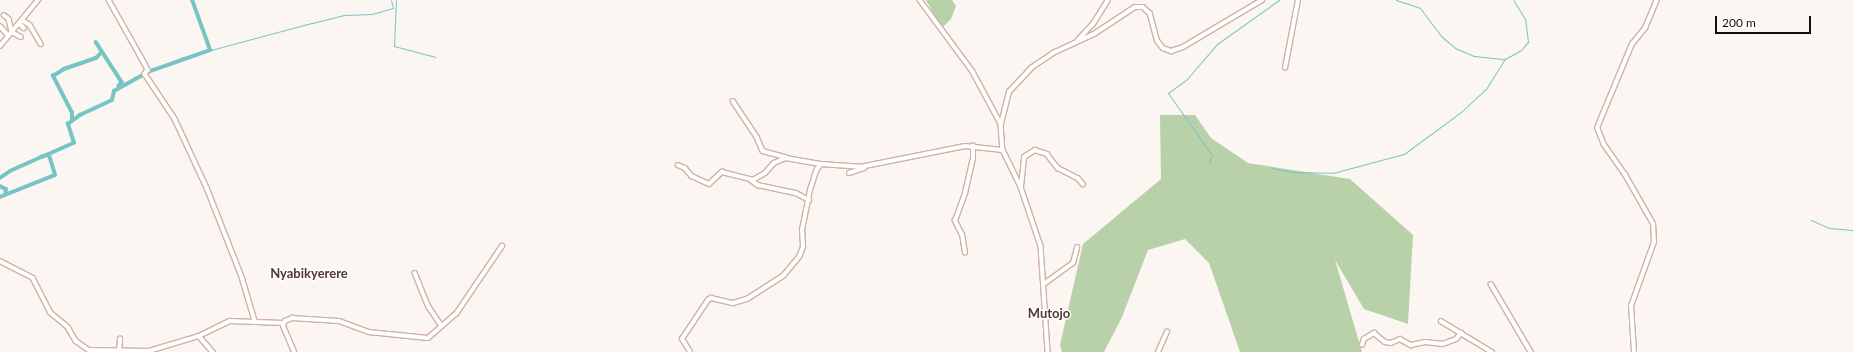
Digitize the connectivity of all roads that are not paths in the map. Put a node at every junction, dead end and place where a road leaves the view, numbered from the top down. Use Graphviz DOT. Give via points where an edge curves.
graph roads {
  1 [pos="38,0"];
  2 [pos="109,0"];
  3 [pos="920,0"];
  4 [pos="1108,0"];
  5 [pos="1262,0"];
  6 [pos="1298,0"];
  7 [pos="1658,0"];
  8 [pos="4,14"];
  9 [pos="21,22"];
  10 [pos="0,26"];
  11 [pos="24,28"];
  12 [pos="12,32"];
  13 [pos="8,35"];
  14 [pos="21,36"];
  15 [pos="1077,42"];
  16 [pos="40,44"];
  17 [pos="0,46"];
  18 [pos="1285,68"];
  19 [pos="733,102"];
  20 [pos="1001,124"];
  21 [pos="973,146"];
  22 [pos="1003,150"];
  23 [pos="786,158"];
  24 [pos="821,164"];
  25 [pos="678,165"];
  26 [pos="863,167"];
  27 [pos="849,173"];
  28 [pos="751,180"];
  29 [pos="1083,184"];
  30 [pos="1021,187"];
  31 [pos="809,200"];
  32 [pos="502,246"];
  33 [pos="1077,248"];
  34 [pos="965,253"];
  35 [pos="0,261"];
  36 [pos="415,273"];
  37 [pos="1044,284"];
  38 [pos="1491,284"];
  39 [pos="255,321"];
  40 [pos="1441,321"];
  41 [pos="283,323"];
  42 [pos="441,325"];
  43 [pos="1167,332"];
  44 [pos="1461,333"];
  45 [pos="199,336"];
  46 [pos="120,339"];
  47 [pos="1362,345"];
  48 [pos="119,351"];
  49 [pos="213,352"];
  50 [pos="294,352"];
  51 [pos="690,352"];
  52 [pos="1048,352"];
  53 [pos="1158,352"];
  54 [pos="1492,352"];
  55 [pos="1531,352"];
  56 [pos="1634,352"];
  1 -- 9 [label="street"];
  2 -- 39 [label="street" via="148,70 145,74 175,119 242,277"];
  3 -- 20 [label="street" via="973,72"];
  4 -- 15 [label="street" via="1093,24"];
  5 -- 15 [label="street" via="1175,50 1167,50 1159,44 1154,34 1150,13 1140,6"];
  6 -- 18 [label="street"];
  7 -- 56 [label="street" via="1645,28 1632,44 1597,128 1604,145 1625,175 1653,224 1654,242 1631,306"];
  8 -- 12 [label="street" via="9,19"];
  9 -- 11 [label="street"];
  9 -- 12 [label="street"];
  9 -- 16 [label="street" via="30,25"];
  10 -- 13 [label="street"];
  12 -- 13 [label="street"];
  12 -- 14 [label="street"];
  13 -- 17 [label="street"];
  15 -- 20 [label="street" via="1040,60 1017,83 1005,103"];
  19 -- 23 [label="street" via="757,137 763,151"];
  20 -- 22 [label="street"];
  21 -- 22 [label="street"];
  21 -- 26 [label="street" via="947,148"];
  21 -- 34 [label="street" via="973,159 965,193 955,221 962,235"];
  22 -- 30 [label="street"];
  23 -- 24 [label="street"];
  23 -- 28 [label="street" via="774,163 765,173"];
  24 -- 26 [label="street"];
  24 -- 31 [label="street" via="814,175"];
  25 -- 28 [label="street" via="709,184 722,172"];
  26 -- 27 [label="street" via="859,171"];
  28 -- 31 [label="street" via="758,185 796,193"];
  29 -- 30 [label="street" via="1078,178 1058,168 1047,154 1035,150 1024,157"];
  30 -- 37 [label="street" via="1041,246"];
  31 -- 51 [label="street" via="802,230 803,247 792,266 778,280 747,299 734,303 711,298 708,300 682,339"];
  32 -- 42 [label="street" via="456,314"];
  33 -- 37 [label="street" via="1073,263"];
  35 -- 48 [label="street" via="33,278 50,312 89,350"];
  36 -- 42 [label="street" via="429,307"];
  37 -- 52 [label="street"];
  38 -- 55 [label="street"];
  39 -- 41 [label="street"];
  39 -- 45 [label="street" via="230,321"];
  40 -- 44 [label="street"];
  41 -- 42 [label="street" via="292,318 339,321 369,332 423,339"];
  41 -- 50 [label="street"];
  43 -- 53 [label="street"];
  44 -- 47 [label="street" via="1456,339 1443,344 1410,345 1400,339 1391,343 1386,342 1374,333 1364,339"];
  44 -- 54 [label="street" via="1476,345"];
  45 -- 48 [label="street" via="149,351"];
  45 -- 49 [label="street"];
  46 -- 48 [label="street"];
}
